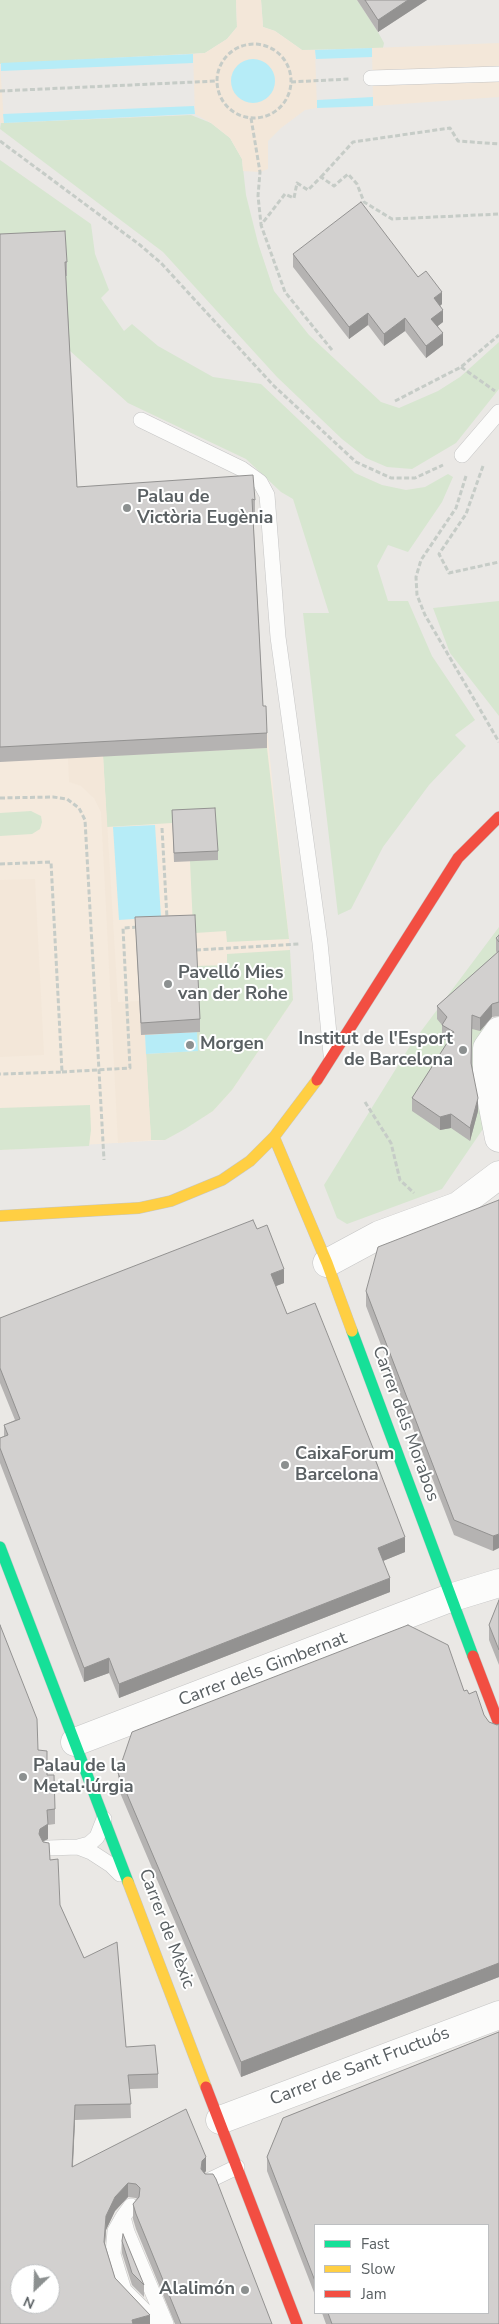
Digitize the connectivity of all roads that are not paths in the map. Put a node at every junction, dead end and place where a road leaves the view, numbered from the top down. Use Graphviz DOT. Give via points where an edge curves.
graph roads {
  1 [pos="499,74"];
  2 [pos="371,78"];
  3 [pos="499,412"];
  4 [pos="142,420"];
  5 [pos="462,455"];
  6 [pos="499,816"];
  7 [pos="499,1031"];
  8 [pos="331,1058"];
  9 [pos="274,1137"];
  10 [pos="499,1138"];
  11 [pos="499,1175"];
  12 [pos="0,1216"];
  13 [pos="327,1263"];
  14 [pos="0,1547"];
  15 [pos="499,1583"];
  16 [pos="450,1598"];
  17 [pos="499,1724"];
  18 [pos="75,1742"];
  19 [pos="104,1818"];
  20 [pos="78,1847"];
  21 [pos="48,1848"];
  22 [pos="134,1895"];
  23 [pos="499,2015"];
  24 [pos="220,2120"];
  25 [pos="237,2167"];
  26 [pos="210,2180"];
  27 [pos="158,2324"];
  28 [pos="166,2324"];
  29 [pos="297,2324"];
  1 -- 2 [label="lane"];
  3 -- 5 [label="lane"];
  4 -- 8 [label="lane" via="242,469 260,482 267,495 278,637 320,943"];
  6 -- 8 [label="street" via="458,858"];
  7 -- 10 [label="street" via="487,1048 487,1076"];
  8 -- 9 [label="street"];
  9 -- 12 [label="street" via="250,1161 222,1180 171,1201 139,1208"];
  9 -- 13 [label="street, Carrer dels Morabos"];
  11 -- 13 [label="street" via="458,1206 380,1235"];
  13 -- 16 [label="street, Carrer dels Morabos"];
  14 -- 18 [label="street, Carrer de Mèxic"];
  15 -- 16 [label="street, Carrer dels Gimbernat"];
  16 -- 17 [label="street, Carrer dels Morabos"];
  16 -- 18 [label="street, Carrer dels Gimbernat"];
  18 -- 19 [label="street, Carrer de Mèxic"];
  19 -- 20 [label="lane" via="97,1837"];
  19 -- 22 [label="street, Carrer de Mèxic"];
  20 -- 21 [label="lane"];
  20 -- 22 [label="lane" via="111,1865"];
  22 -- 24 [label="street, Carrer de Mèxic"];
  23 -- 24 [label="street, Carrer de Sant Fructuós"];
  24 -- 25 [label="street, Carrer de Mèxic"];
  25 -- 26 [label="lane"];
  25 -- 29 [label="street, Carrer de Mèxic"];
  27 -- 28 [label="lane" via="124,2290 112,2254 115,2231 127,2212 127,2232"];
}
